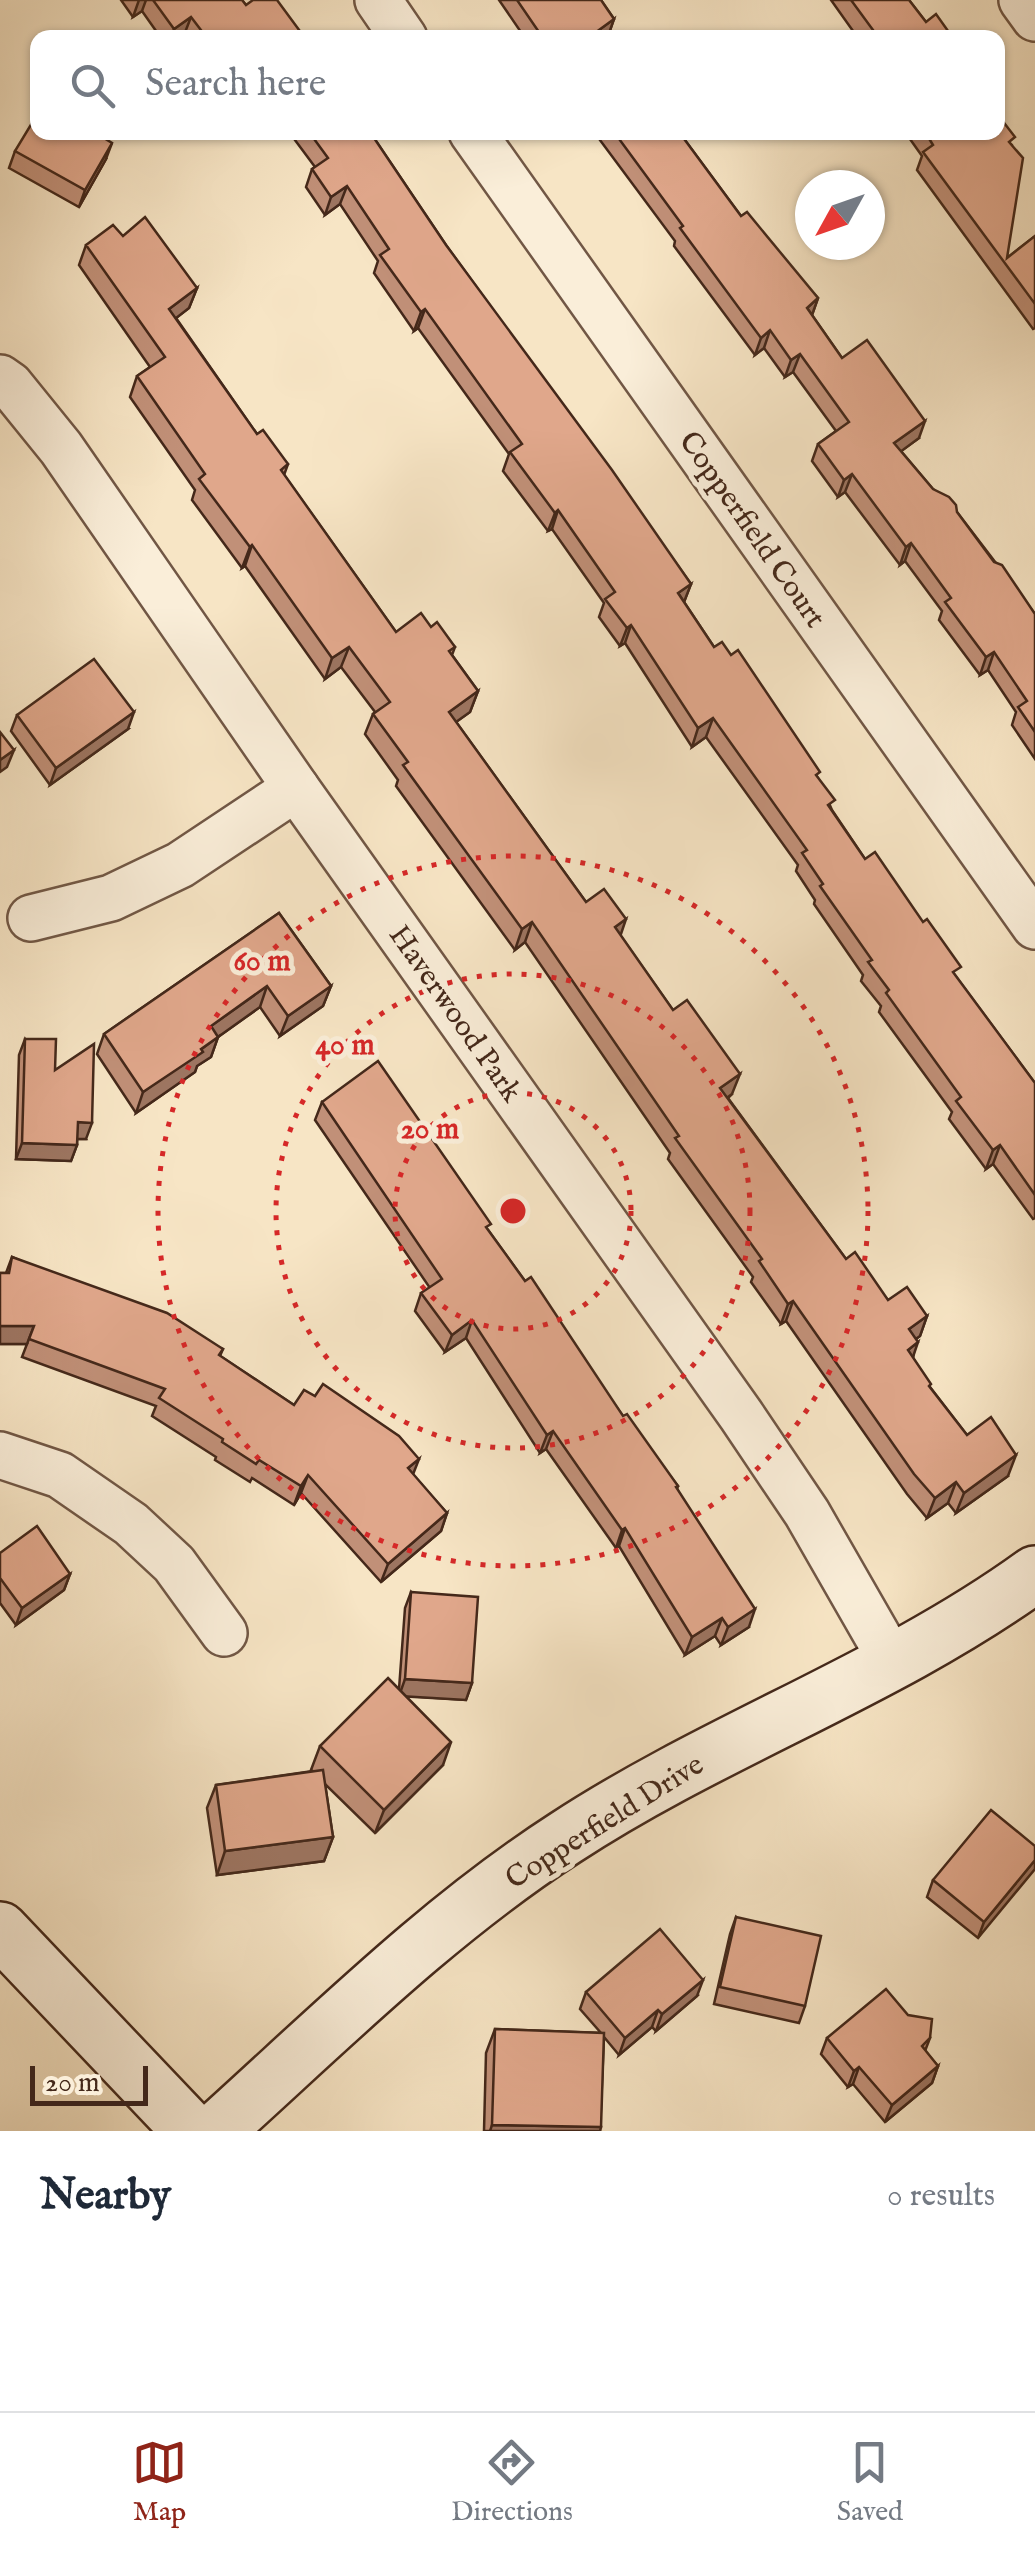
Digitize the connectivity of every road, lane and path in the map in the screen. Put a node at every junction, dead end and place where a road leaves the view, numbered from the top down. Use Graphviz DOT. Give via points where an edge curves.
graph roads {
  1 [pos="378,0"];
  2 [pos="1022,0"];
  3 [pos="1035,18"];
  4 [pos="399,30"];
  5 [pos="478,140"];
  6 [pos="0,378"];
  7 [pos="296,788"];
  8 [pos="31,918"];
  9 [pos="1035,926"];
  10 [pos="0,1456"];
  11 [pos="1035,1574"];
  12 [pos="224,1634"];
  13 [pos="893,1662"];
  14 [pos="0,1930"];
  15 [pos="191,2131"];
  16 [pos="216,2131"];
  1 -- 4 [label="street"];
  2 -- 3 [label="street"];
  5 -- 9 [label="street, Copperfield Court"];
  6 -- 7 [label="street, Haverwood Park" via="61,448"];
  7 -- 8 [label="street" via="180,865 111,898"];
  7 -- 13 [label="street, Haverwood Park" via="742,1416"];
  10 -- 12 [label="street" via="60,1474 132,1524 174,1564"];
  11 -- 13 [label="street, Copperfield Drive"];
  13 -- 16 [label="street, Copperfield Drive" via="740,1738 564,1838 422,1946"];
  14 -- 15 [label="street"];
}
